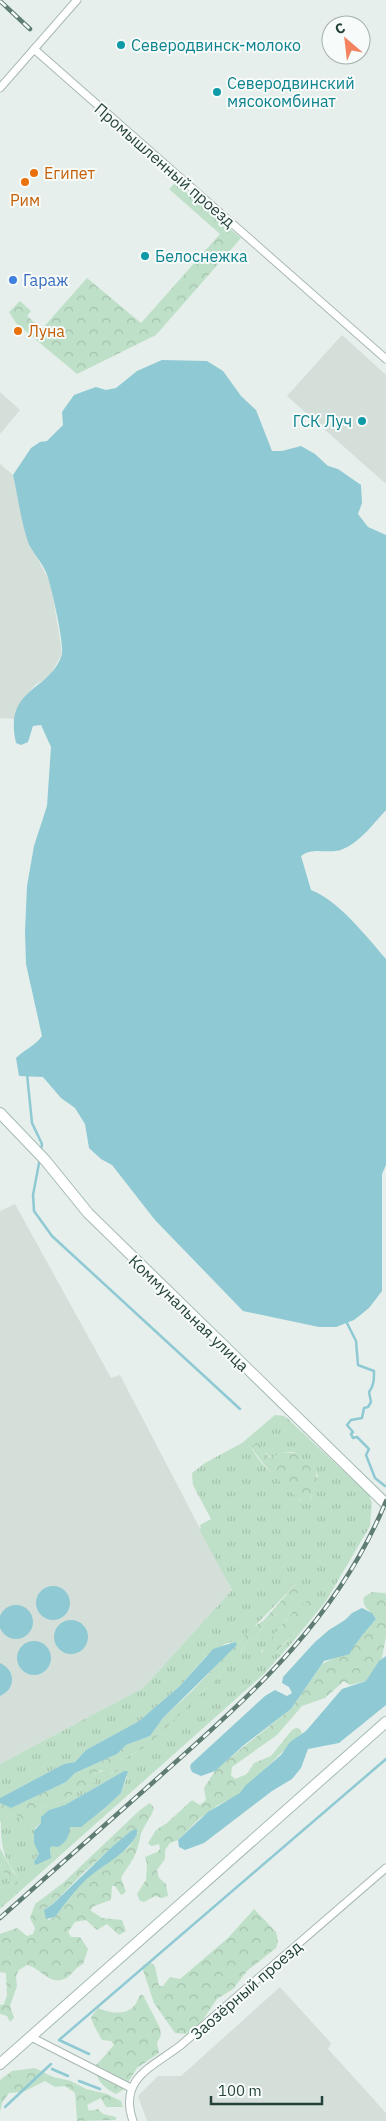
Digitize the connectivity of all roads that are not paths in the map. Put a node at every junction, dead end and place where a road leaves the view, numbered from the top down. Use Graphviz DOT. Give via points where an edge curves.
graph roads {
  1 [pos="77,0"];
  2 [pos="34,50"];
  3 [pos="0,88"];
  4 [pos="386,359"];
  5 [pos="0,1113"];
  6 [pos="386,1504"];
  7 [pos="386,1722"];
  8 [pos="386,1868"];
  9 [pos="31,2037"];
  10 [pos="0,2064"];
  11 [pos="131,2088"];
  12 [pos="133,2121"];
  1 -- 2 [label="street"];
  2 -- 3 [label="street"];
  2 -- 4 [label="street, Промышленный проезд"];
  5 -- 6 [label="main road, Коммунальная улица" via="45,1160 88,1214"];
  7 -- 9 [label="main road"];
  8 -- 11 [label="street, Заозёрный проезд" via="180,2046 146,2069"];
  9 -- 10 [label="main road"];
  9 -- 11 [label="street"];
  11 -- 12 [label="street" via="129,2099"];
}
